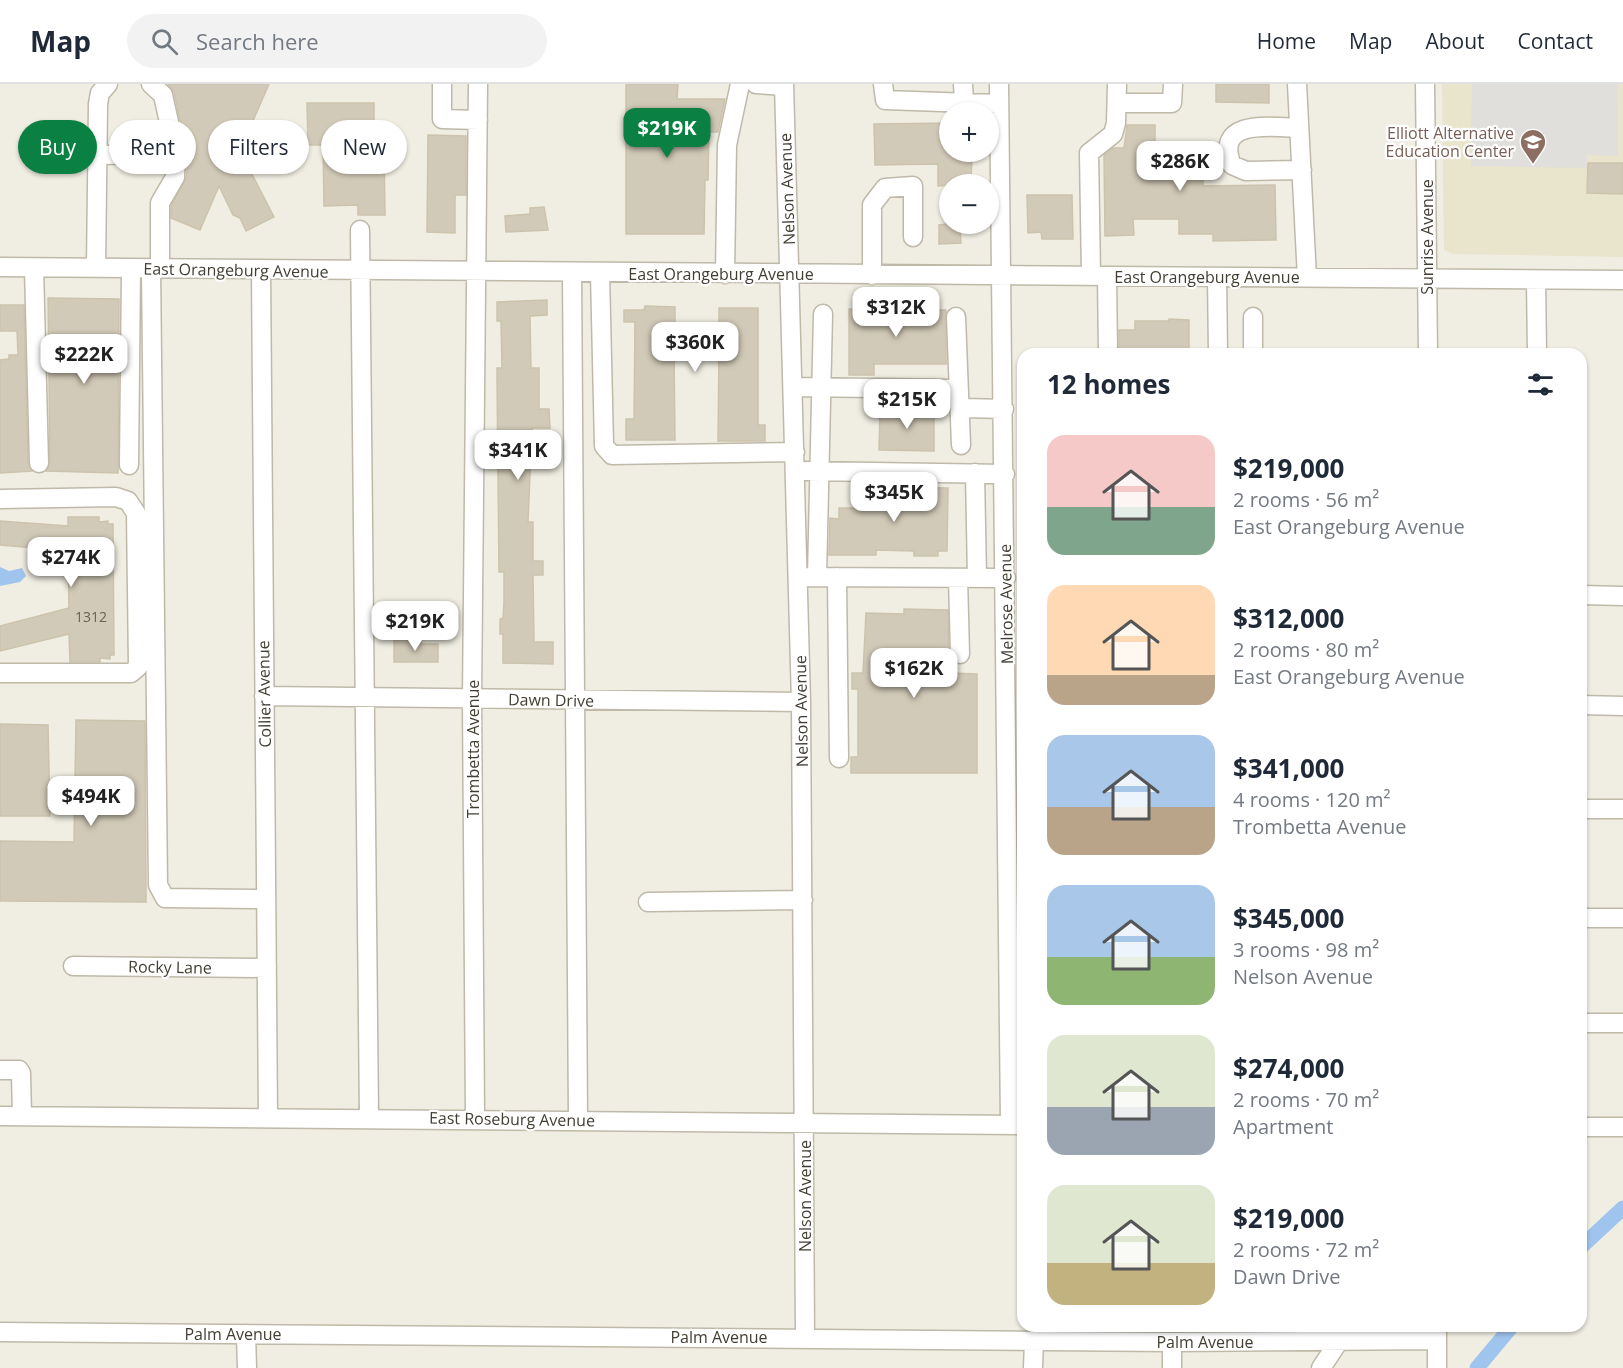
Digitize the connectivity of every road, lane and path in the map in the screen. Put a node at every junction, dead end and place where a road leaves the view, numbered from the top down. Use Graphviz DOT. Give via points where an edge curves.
graph roads {
  1 [pos="108,84"];
  2 [pos="151,84"];
  3 [pos="442,84"];
  4 [pos="478,84"];
  5 [pos="740,84"];
  6 [pos="756,84"];
  7 [pos="883,84"];
  8 [pos="963,84"];
  9 [pos="999,84"];
  10 [pos="1117,84"];
  11 [pos="1173,84"];
  12 [pos="1297,84"];
  13 [pos="1425,84"];
  14 [pos="784,85"];
  15 [pos="939,102"];
  16 [pos="964,102"];
  17 [pos="999,102"];
  18 [pos="1118,103"];
  19 [pos="999,104"];
  20 [pos="168,120"];
  21 [pos="478,120"];
  22 [pos="1299,128"];
  23 [pos="97,155"];
  24 [pos="109,155"];
  25 [pos="1302,170"];
  26 [pos="97,174"];
  27 [pos="175,174"];
  28 [pos="360,230"];
  29 [pos="913,237"];
  30 [pos="0,267"];
  31 [pos="34,268"];
  32 [pos="96,268"];
  33 [pos="131,269"];
  34 [pos="156,269"];
  35 [pos="261,270"];
  36 [pos="362,271"];
  37 [pos="477,272"];
  38 [pos="572,273"];
  39 [pos="600,273"];
  40 [pos="725,274"];
  41 [pos="790,274"];
  42 [pos="872,275"];
  43 [pos="1003,275"];
  44 [pos="1099,276"];
  45 [pos="1218,277"];
  46 [pos="1308,278"];
  47 [pos="1427,278"];
  48 [pos="1536,279"];
  49 [pos="1623,280"];
  50 [pos="823,314"];
  51 [pos="956,317"];
  52 [pos="1253,317"];
  53 [pos="1107,348"];
  54 [pos="1218,348"];
  55 [pos="1253,348"];
  56 [pos="1428,348"];
  57 [pos="1537,348"];
  58 [pos="793,387"];
  59 [pos="822,388"];
  60 [pos="959,397"];
  61 [pos="1004,409"];
  62 [pos="794,430"];
  63 [pos="820,430"];
  64 [pos="961,445"];
  65 [pos="795,452"];
  66 [pos="39,463"];
  67 [pos="129,465"];
  68 [pos="795,471"];
  69 [pos="818,471"];
  70 [pos="975,473"];
  71 [pos="1005,474"];
  72 [pos="0,499"];
  73 [pos="798,577"];
  74 [pos="817,577"];
  75 [pos="837,577"];
  76 [pos="958,578"];
  77 [pos="977,578"];
  78 [pos="1006,578"];
  79 [pos="1587,595"];
  80 [pos="1623,596"];
  81 [pos="960,654"];
  82 [pos="0,673"];
  83 [pos="264,696"];
  84 [pos="366,698"];
  85 [pos="472,699"];
  86 [pos="575,700"];
  87 [pos="801,702"];
  88 [pos="1015,702"];
  89 [pos="1587,705"];
  90 [pos="1623,706"];
  91 [pos="838,758"];
  92 [pos="1587,809"];
  93 [pos="1623,809"];
  94 [pos="267,899"];
  95 [pos="803,900"];
  96 [pos="648,902"];
  97 [pos="1587,918"];
  98 [pos="1623,918"];
  99 [pos="73,966"];
  100 [pos="267,968"];
  101 [pos="1016,1012"];
  102 [pos="1587,1023"];
  103 [pos="1623,1023"];
  104 [pos="0,1070"];
  105 [pos="0,1116"];
  106 [pos="22,1116"];
  107 [pos="268,1117"];
  108 [pos="369,1118"];
  109 [pos="475,1118"];
  110 [pos="578,1119"];
  111 [pos="806,1122"];
  112 [pos="1017,1125"];
  113 [pos="1587,1127"];
  114 [pos="1623,1127"];
  115 [pos="0,1332"];
  116 [pos="1437,1333"];
  117 [pos="246,1334"];
  118 [pos="805,1337"];
  119 [pos="1034,1341"];
  120 [pos="1339,1341"];
  121 [pos="1172,1342"];
  122 [pos="247,1368"];
  123 [pos="1033,1368"];
  124 [pos="1172,1368"];
  125 [pos="1322,1368"];
  126 [pos="1437,1368"];
  1 -- 23 [label="street" via="100,93 98,104"];
  2 -- 20 [label="street" via="162,95"];
  3 -- 21 [label="street" via="442,119"];
  4 -- 21 [label="street, Trombetta Avenue"];
  5 -- 40 [label="street" via="727,145"];
  6 -- 14 [label="street"];
  7 -- 15 [label="street" via="885,100"];
  8 -- 16 [label="street"];
  9 -- 17 [label="street, Melrose Avenue"];
  10 -- 18 [label="street"];
  11 -- 18 [label="street" via="1172,103"];
  12 -- 22 [label="street"];
  13 -- 47 [label="street, Sunrise Avenue"];
  14 -- 41 [label="street, Nelson Avenue"];
  18 -- 44 [label="street" via="1113,134 1089,153"];
  19 -- 43 [label="street, Melrose Avenue"];
  21 -- 37 [label="street, Trombetta Avenue"];
  22 -- 25 [label="street"];
  22 -- 25 [label="street" via="1256,127 1239,131 1232,138 1229,153 1232,165 1246,171"];
  23 -- 24 [label="street"];
  25 -- 46 [label="street"];
  26 -- 32 [label="street"];
  27 -- 34 [label="street" via="160,203"];
  28 -- 36 [label="street"];
  29 -- 42 [label="street" via="913,186 885,188 872,204"];
  30 -- 31 [label="street, East Orangeburg Avenue"];
  31 -- 32 [label="street, East Orangeburg Avenue"];
  31 -- 66 [label="street"];
  32 -- 33 [label="street, East Orangeburg Avenue"];
  33 -- 34 [label="street, East Orangeburg Avenue"];
  33 -- 67 [label="street"];
  34 -- 35 [label="street, East Orangeburg Avenue"];
  34 -- 94 [label="street" via="158,885 165,898"];
  35 -- 36 [label="street, East Orangeburg Avenue"];
  35 -- 83 [label="street, Collier Avenue"];
  36 -- 37 [label="street, East Orangeburg Avenue"];
  36 -- 84 [label="street"];
  37 -- 38 [label="street, East Orangeburg Avenue"];
  37 -- 85 [label="street, Trombetta Avenue"];
  38 -- 39 [label="street, East Orangeburg Avenue"];
  38 -- 86 [label="street"];
  39 -- 40 [label="street, East Orangeburg Avenue"];
  39 -- 65 [label="street" via="604,446 612,455"];
  40 -- 41 [label="street, East Orangeburg Avenue"];
  41 -- 42 [label="street, East Orangeburg Avenue"];
  41 -- 58 [label="street, Nelson Avenue"];
  42 -- 43 [label="street, East Orangeburg Avenue"];
  43 -- 44 [label="street, East Orangeburg Avenue"];
  43 -- 61 [label="street, Melrose Avenue"];
  44 -- 45 [label="street, East Orangeburg Avenue"];
  44 -- 53 [label="street"];
  45 -- 46 [label="street, East Orangeburg Avenue"];
  45 -- 54 [label="street"];
  46 -- 47 [label="street, East Orangeburg Avenue"];
  47 -- 48 [label="street, East Orangeburg Avenue"];
  47 -- 56 [label="street, Sunrise Avenue"];
  48 -- 49 [label="street, East Orangeburg Avenue"];
  48 -- 57 [label="street"];
  50 -- 59 [label="street"];
  51 -- 60 [label="street"];
  52 -- 55 [label="street"];
  58 -- 59 [label="street"];
  58 -- 62 [label="street, Nelson Avenue"];
  59 -- 60 [label="street"];
  59 -- 63 [label="street"];
  60 -- 61 [label="street" via="965,408"];
  60 -- 64 [label="street"];
  61 -- 71 [label="street, Melrose Avenue"];
  62 -- 63 [label="street"];
  62 -- 65 [label="street, Nelson Avenue"];
  63 -- 69 [label="street"];
  65 -- 68 [label="street, Nelson Avenue"];
  68 -- 69 [label="street"];
  68 -- 73 [label="street, Nelson Avenue"];
  69 -- 70 [label="street"];
  69 -- 74 [label="street"];
  70 -- 71 [label="street"];
  70 -- 77 [label="street"];
  71 -- 78 [label="street, Melrose Avenue"];
  72 -- 82 [label="street" via="116,497 128,501 136,513 138,667 131,673"];
  73 -- 74 [label="street"];
  73 -- 87 [label="street, Nelson Avenue"];
  74 -- 75 [label="street"];
  75 -- 76 [label="street"];
  75 -- 91 [label="street"];
  76 -- 77 [label="street"];
  76 -- 81 [label="street"];
  77 -- 78 [label="street"];
  78 -- 88 [label="street, Melrose Avenue"];
  79 -- 80 [label="street"];
  83 -- 84 [label="street, Dawn Drive"];
  83 -- 94 [label="street, Collier Avenue"];
  84 -- 85 [label="street, Dawn Drive"];
  84 -- 108 [label="street"];
  85 -- 86 [label="street, Dawn Drive"];
  85 -- 109 [label="street, Trombetta Avenue"];
  86 -- 87 [label="street, Dawn Drive"];
  86 -- 110 [label="street"];
  87 -- 95 [label="street, Nelson Avenue"];
  88 -- 101 [label="street, Melrose Avenue"];
  89 -- 90 [label="street"];
  92 -- 93 [label="street"];
  94 -- 100 [label="street, Collier Avenue"];
  95 -- 96 [label="street"];
  95 -- 111 [label="street, Nelson Avenue"];
  97 -- 98 [label="street"];
  99 -- 100 [label="street, Rocky Lane"];
  100 -- 107 [label="street, Collier Avenue"];
  101 -- 112 [label="street, Melrose Avenue"];
  102 -- 103 [label="street"];
  104 -- 106 [label="street" via="21,1073"];
  105 -- 106 [label="street, East Roseburg Avenue"];
  106 -- 107 [label="street, East Roseburg Avenue"];
  107 -- 108 [label="street, East Roseburg Avenue"];
  108 -- 109 [label="street, East Roseburg Avenue"];
  109 -- 110 [label="street, East Roseburg Avenue"];
  110 -- 111 [label="street, East Roseburg Avenue"];
  111 -- 112 [label="street, East Roseburg Avenue"];
  111 -- 118 [label="street, Nelson Avenue"];
  113 -- 114 [label="street"];
  115 -- 117 [label="street, Palm Avenue"];
  116 -- 120 [label="street, Palm Avenue"];
  116 -- 126 [label="street"];
  117 -- 118 [label="street, Palm Avenue"];
  117 -- 122 [label="street"];
  118 -- 119 [label="street, Palm Avenue"];
  119 -- 121 [label="street, Palm Avenue"];
  119 -- 123 [label="street"];
  120 -- 121 [label="street, Palm Avenue"];
  120 -- 125 [label="street"];
  121 -- 124 [label="street"];
}
